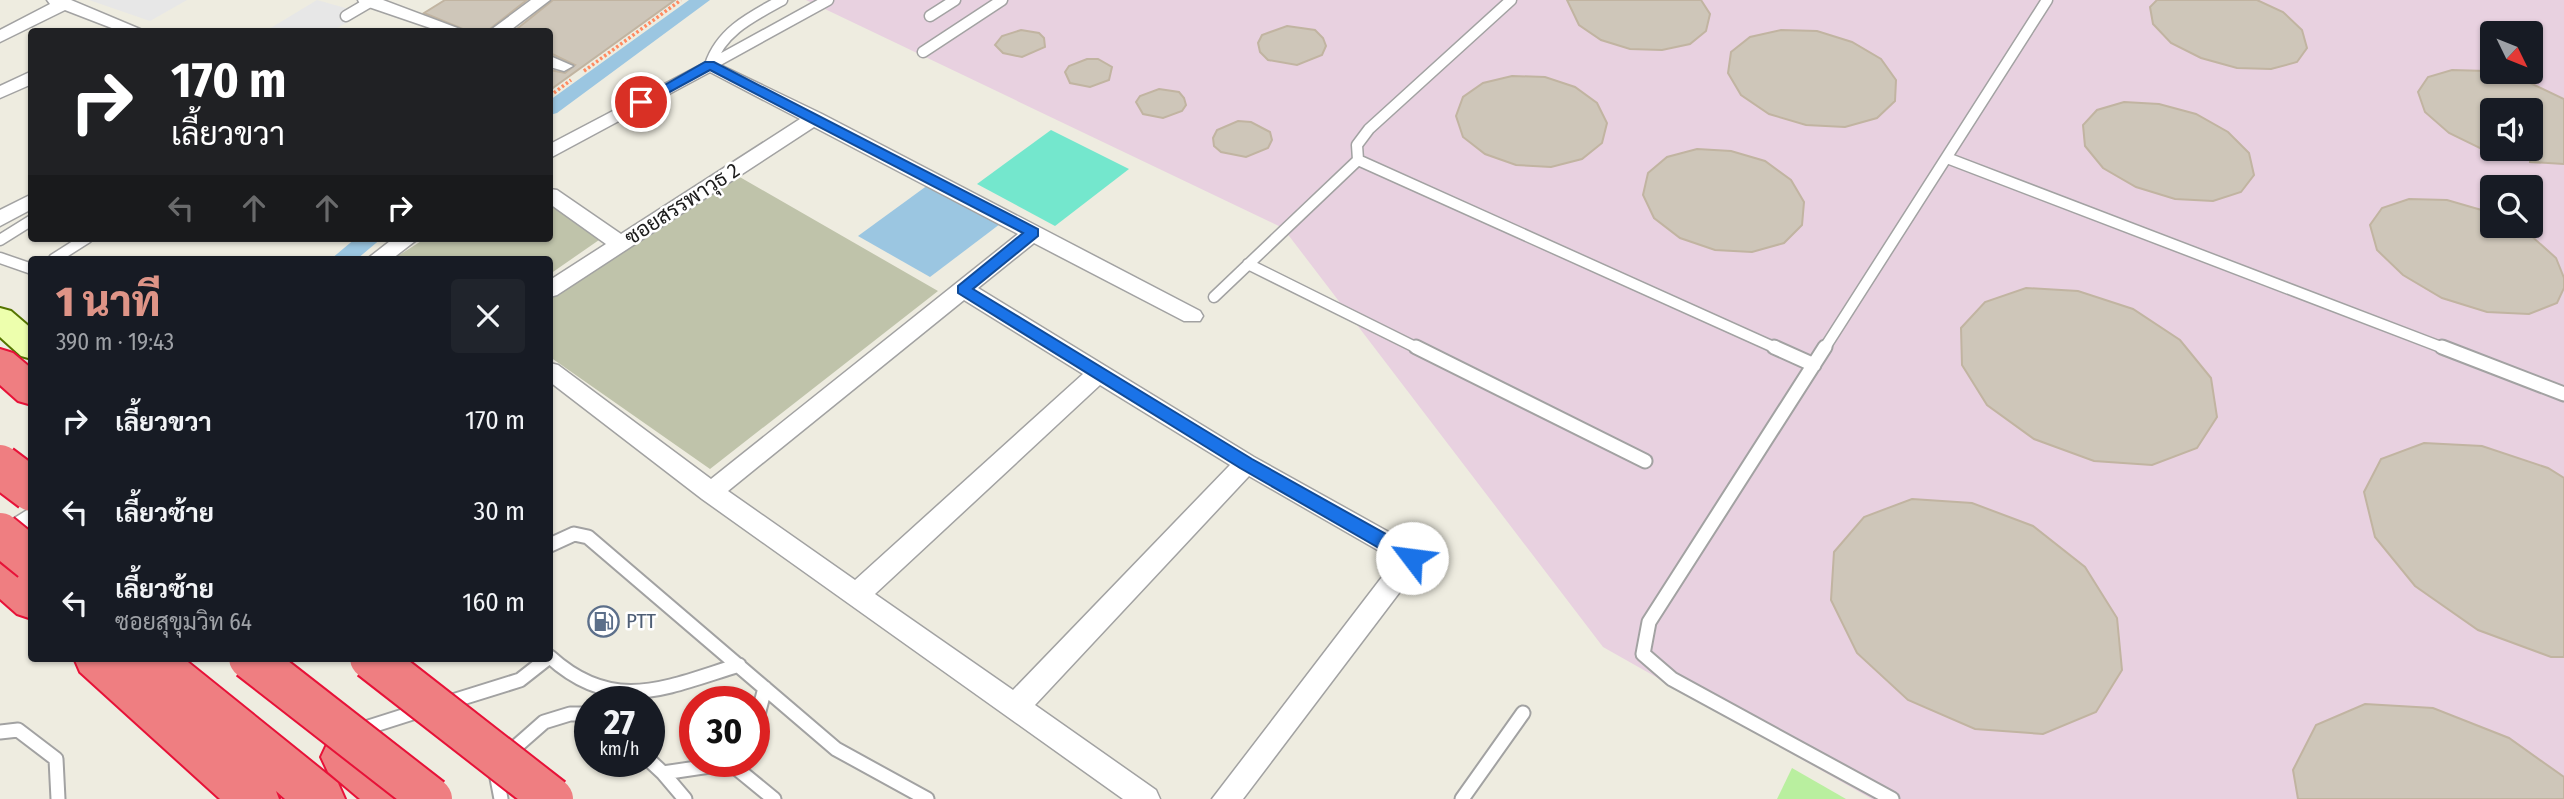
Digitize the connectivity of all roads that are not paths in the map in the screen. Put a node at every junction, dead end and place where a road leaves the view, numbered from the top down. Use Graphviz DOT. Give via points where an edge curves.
graph roads {
  1 [pos="36,0"];
  2 [pos="542,0"];
  3 [pos="782,0"];
  4 [pos="828,0"];
  5 [pos="955,0"];
  6 [pos="1002,0"];
  7 [pos="1510,0"];
  8 [pos="2047,0"];
  9 [pos="368,1"];
  10 [pos="59,2"];
  11 [pos="346,16"];
  12 [pos="930,16"];
  13 [pos="0,19"];
  14 [pos="121,28"];
  15 [pos="448,28"];
  16 [pos="502,28"];
  17 [pos="0,37"];
  18 [pos="923,52"];
  19 [pos="710,65"];
  20 [pos="28,78"];
  21 [pos="0,93"];
  22 [pos="815,118"];
  23 [pos="553,150"];
  24 [pos="1947,158"];
  25 [pos="1358,160"];
  26 [pos="553,197"];
  27 [pos="28,202"];
  28 [pos="0,219"];
  29 [pos="28,222"];
  30 [pos="1033,233"];
  31 [pos="0,240"];
  32 [pos="81,242"];
  33 [pos="403,242"];
  34 [pos="621,244"];
  35 [pos="59,256"];
  36 [pos="381,256"];
  37 [pos="0,258"];
  38 [pos="1248,264"];
  39 [pos="28,268"];
  40 [pos="553,288"];
  41 [pos="963,289"];
  42 [pos="1214,297"];
  43 [pos="1192,316"];
  44 [pos="0,319"];
  45 [pos="28,344"];
  46 [pos="0,363"];
  47 [pos="1814,365"];
  48 [pos="553,373"];
  49 [pos="1098,373"];
  50 [pos="28,388"];
  51 [pos="2564,394"];
  52 [pos="1645,461"];
  53 [pos="1246,463"];
  54 [pos="0,465"];
  55 [pos="28,487"];
  56 [pos="711,492"];
  57 [pos="28,520"];
  58 [pos="0,534"];
  59 [pos="0,541"];
  60 [pos="553,544"];
  61 [pos="28,557"];
  62 [pos="0,573"];
  63 [pos="856,594"];
  64 [pos="28,598"];
  65 [pos="553,661"];
  66 [pos="101,662"];
  67 [pos="155,662"];
  68 [pos="234,662"];
  69 [pos="255,662"];
  70 [pos="376,662"];
  71 [pos="544,662"];
  72 [pos="738,665"];
  73 [pos="592,686"];
  74 [pos="661,686"];
  75 [pos="763,686"];
  76 [pos="770,692"];
  77 [pos="1015,707"];
  78 [pos="1523,713"];
  79 [pos="574,714"];
  80 [pos="0,732"];
  81 [pos="326,740"];
  82 [pos="665,775"];
  83 [pos="748,777"];
  84 [pos="58,799"];
  85 [pos="255,799"];
  86 [pos="321,799"];
  87 [pos="396,799"];
  88 [pos="431,799"];
  89 [pos="501,799"];
  90 [pos="551,799"];
  91 [pos="685,799"];
  92 [pos="774,799"];
  93 [pos="927,799"];
  94 [pos="1146,799"];
  95 [pos="1226,799"];
  96 [pos="1462,799"];
  97 [pos="1892,799"];
  1 -- 13 [label="street"];
  2 -- 16 [label="street"];
  3 -- 19 [label="lane" via="729,34"];
  4 -- 19 [label="lane"];
  5 -- 12 [label="lane"];
  6 -- 18 [label="lane"];
  7 -- 25 [label="lane" via="1369,129 1357,145"];
  8 -- 24 [label="lane"];
  9 -- 11 [label="lane"];
  9 -- 15 [label="street"];
  10 -- 14 [label="street"];
  10 -- 17 [label="street"];
  19 -- 22 [label="street"];
  19 -- 23 [label="street"];
  20 -- 21 [label="street"];
  22 -- 30 [label="street"];
  22 -- 34 [label="street, ซอยสรรพาวุธ 2"];
  24 -- 47 [label="lane"];
  24 -- 51 [label="lane"];
  25 -- 38 [label="lane"];
  25 -- 47 [label="lane"];
  26 -- 34 [label="street"];
  27 -- 28 [label="street"];
  29 -- 31 [label="lane"];
  30 -- 41 [label="street"];
  30 -- 43 [label="street"];
  32 -- 35 [label="lane"];
  33 -- 36 [label="street"];
  34 -- 40 [label="street, ซอยสรรพาวุธ 2"];
  37 -- 39 [label="lane"];
  38 -- 42 [label="lane"];
  38 -- 52 [label="lane"];
  41 -- 49 [label="street"];
  41 -- 56 [label="street"];
  44 -- 45 [label="street"];
  46 -- 50 [label="highway"];
  47 -- 97 [label="lane" via="1649,622 1643,654 1672,679"];
  48 -- 56 [label="street"];
  49 -- 53 [label="street"];
  49 -- 63 [label="street"];
  53 -- 77 [label="street"];
  53 -- 95 [label="street" via="1412,558"];
  54 -- 55 [label="highway, bridge"];
  56 -- 63 [label="street"];
  57 -- 59 [label="street"];
  58 -- 61 [label="highway, bridge"];
  60 -- 72 [label="lane" via="574,534 587,537"];
  62 -- 64 [label="highway"];
  63 -- 77 [label="street"];
  65 -- 73 [label="lane"];
  66 -- 85 [label="highway"];
  67 -- 86 [label="highway"];
  68 -- 81 [label="highway"];
  69 -- 88 [label="highway, bridge"];
  70 -- 90 [label="highway, bridge"];
  71 -- 81 [label="lane" via="520,680"];
  72 -- 74 [label="lane"];
  72 -- 75 [label="lane"];
  76 -- 93 [label="lane" via="836,749"];
  77 -- 94 [label="street"];
  78 -- 96 [label="lane"];
  79 -- 89 [label="lane" via="544,722 503,758 496,773"];
  80 -- 84 [label="lane" via="18,730 56,759"];
  81 -- 87 [label="highway"];
  82 -- 91 [label="lane"];
  83 -- 92 [label="lane"];
}
